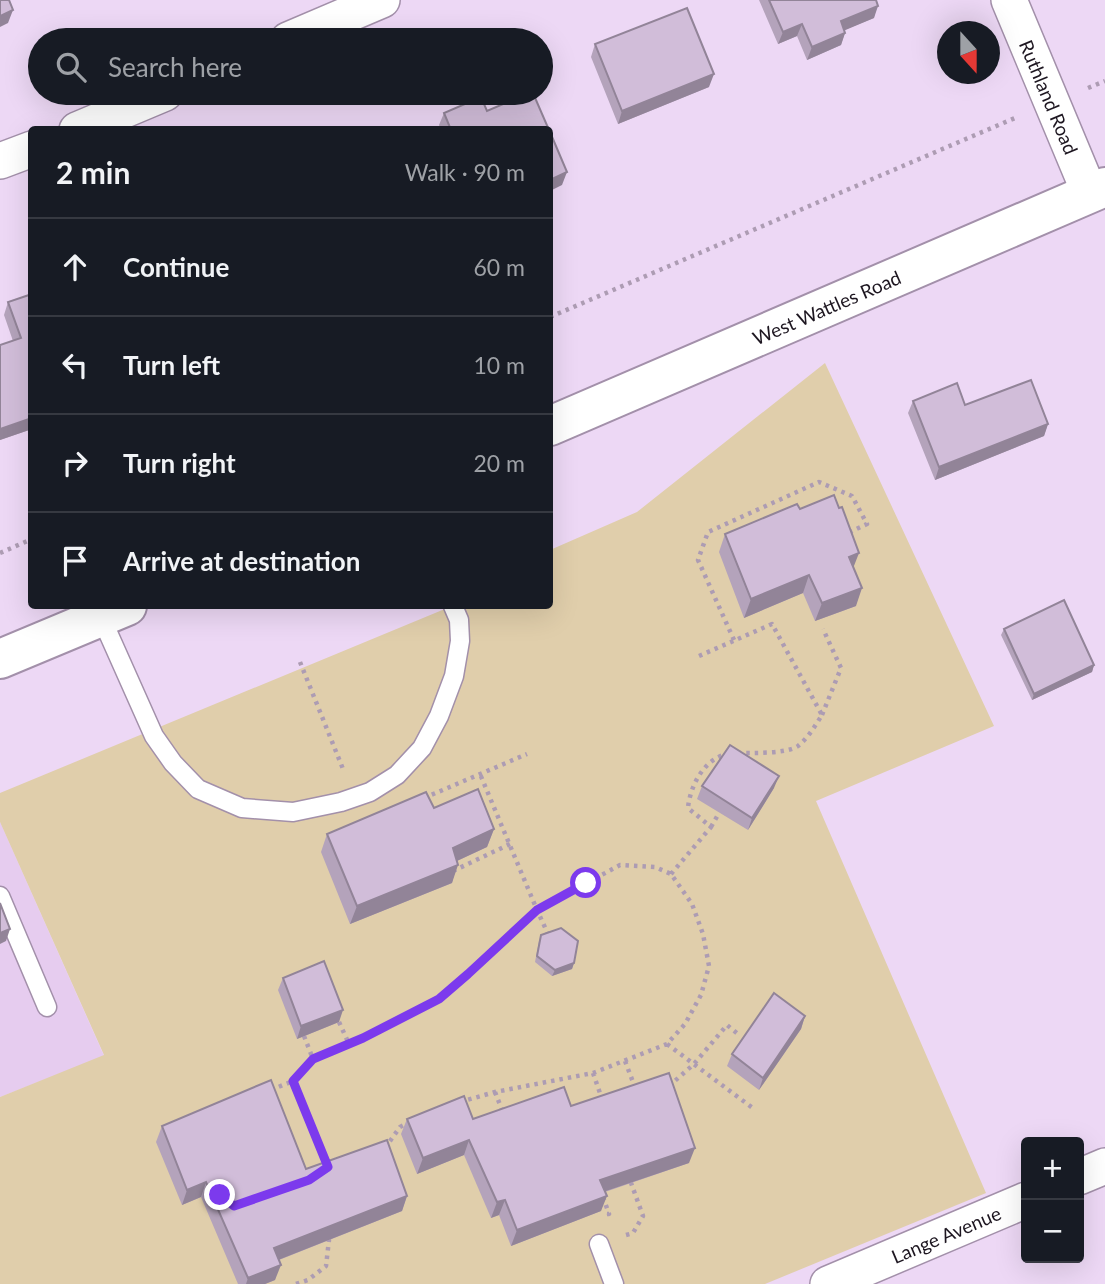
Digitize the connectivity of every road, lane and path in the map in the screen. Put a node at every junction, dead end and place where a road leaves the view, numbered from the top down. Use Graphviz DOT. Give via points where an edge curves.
graph roads {
  1 [pos="382,0"];
  2 [pos="1009,0"];
  3 [pos="316,28"];
  4 [pos="1105,80"];
  5 [pos="1080,91"];
  6 [pos="136,105"];
  7 [pos="1017,118"];
  8 [pos="86,126"];
  9 [pos="28,150"];
  10 [pos="0,160"];
  11 [pos="1097,190"];
  12 [pos="553,316"];
  13 [pos="553,425"];
  14 [pos="846,534"];
  15 [pos="28,541"];
  16 [pos="0,553"];
  17 [pos="454,609"];
  18 [pos="114,611"];
  19 [pos="823,629"];
  20 [pos="734,640"];
  21 [pos="699,656"];
  22 [pos="0,659"];
  23 [pos="300,662"];
  24 [pos="822,715"];
  25 [pos="729,753"];
  26 [pos="527,754"];
  27 [pos="740,760"];
  28 [pos="480,775"];
  29 [pos="355,797"];
  30 [pos="419,800"];
  31 [pos="719,813"];
  32 [pos="711,827"];
  33 [pos="510,844"];
  34 [pos="449,873"];
  35 [pos="671,874"];
  36 [pos="0,896"];
  37 [pos="537,910"];
  38 [pos="549,938"];
  39 [pos="47,1007"];
  40 [pos="339,1023"];
  41 [pos="739,1035"];
  42 [pos="304,1036"];
  43 [pos="349,1044"];
  44 [pos="667,1044"];
  45 [pos="313,1059"];
  46 [pos="625,1061"];
  47 [pos="694,1064"];
  48 [pos="593,1073"];
  49 [pos="293,1081"];
  50 [pos="668,1086"];
  51 [pos="268,1091"];
  52 [pos="495,1092"];
  53 [pos="639,1097"];
  54 [pos="602,1099"];
  55 [pos="449,1105"];
  56 [pos="754,1109"];
  57 [pos="417,1117"];
  58 [pos="505,1117"];
  59 [pos="384,1150"];
  60 [pos="338,1163"];
  61 [pos="1105,1166"];
  62 [pos="328,1167"];
  63 [pos="318,1173"];
  64 [pos="1084,1175"];
  65 [pos="629,1177"];
  66 [pos="601,1190"];
  67 [pos="1021,1202"];
  68 [pos="326,1230"];
  69 [pos="599,1244"];
  70 [pos="296,1284"];
  71 [pos="614,1284"];
  72 [pos="828,1284"];
  1 -- 3 [label="street"];
  2 -- 11 [label="street, Ruthland Road"];
  4 -- 5 [label="path"];
  6 -- 8 [label="street"];
  7 -- 12 [label="path"];
  9 -- 10 [label="street"];
  11 -- 13 [label="street, West Wattles Road"];
  14 -- 20 [label="path" via="867,524 852,496 819,482 708,532 698,560"];
  15 -- 16 [label="path"];
  17 -- 29 [label="lane" via="460,641 454,676 439,716 422,748 397,775"];
  18 -- 22 [label="street"];
  18 -- 29 [label="lane" via="154,736 198,789 242,808 293,812"];
  19 -- 24 [label="path" via="841,668"];
  20 -- 21 [label="path"];
  20 -- 24 [label="path" via="772,624"];
  23 -- 29 [label="path"];
  24 -- 25 [label="path" via="796,747"];
  25 -- 27 [label="path"];
  25 -- 32 [label="path" via="719,755 698,775 689,793 688,808"];
  26 -- 28 [label="path"];
  28 -- 30 [label="path"];
  28 -- 33 [label="path"];
  31 -- 32 [label="path"];
  32 -- 35 [label="path"];
  33 -- 34 [label="path"];
  33 -- 37 [label="path"];
  35 -- 37 [label="path" via="655,867 620,865"];
  35 -- 44 [label="path" via="692,904 704,934 709,966 701,995"];
  36 -- 39 [label="lane"];
  37 -- 38 [label="path"];
  37 -- 43 [label="path" via="439,999"];
  40 -- 43 [label="path"];
  41 -- 47 [label="path" via="727,1025"];
  42 -- 45 [label="path"];
  43 -- 45 [label="path"];
  44 -- 46 [label="path"];
  44 -- 47 [label="path"];
  45 -- 49 [label="path"];
  46 -- 48 [label="path"];
  46 -- 53 [label="path"];
  47 -- 50 [label="path"];
  47 -- 56 [label="path"];
  48 -- 52 [label="path"];
  48 -- 54 [label="path"];
  49 -- 51 [label="path"];
  49 -- 62 [label="path"];
  52 -- 55 [label="path"];
  52 -- 58 [label="path"];
  57 -- 59 [label="path" via="400,1128"];
  60 -- 62 [label="path"];
  61 -- 64 [label="street"];
  62 -- 63 [label="path"];
  65 -- 69 [label="path" via="643,1216 633,1233"];
  66 -- 69 [label="path" via="609,1214 590,1220"];
  67 -- 72 [label="street, Lange Avenue"];
  68 -- 70 [label="path" via="326,1266"];
  69 -- 71 [label="lane"];
}
